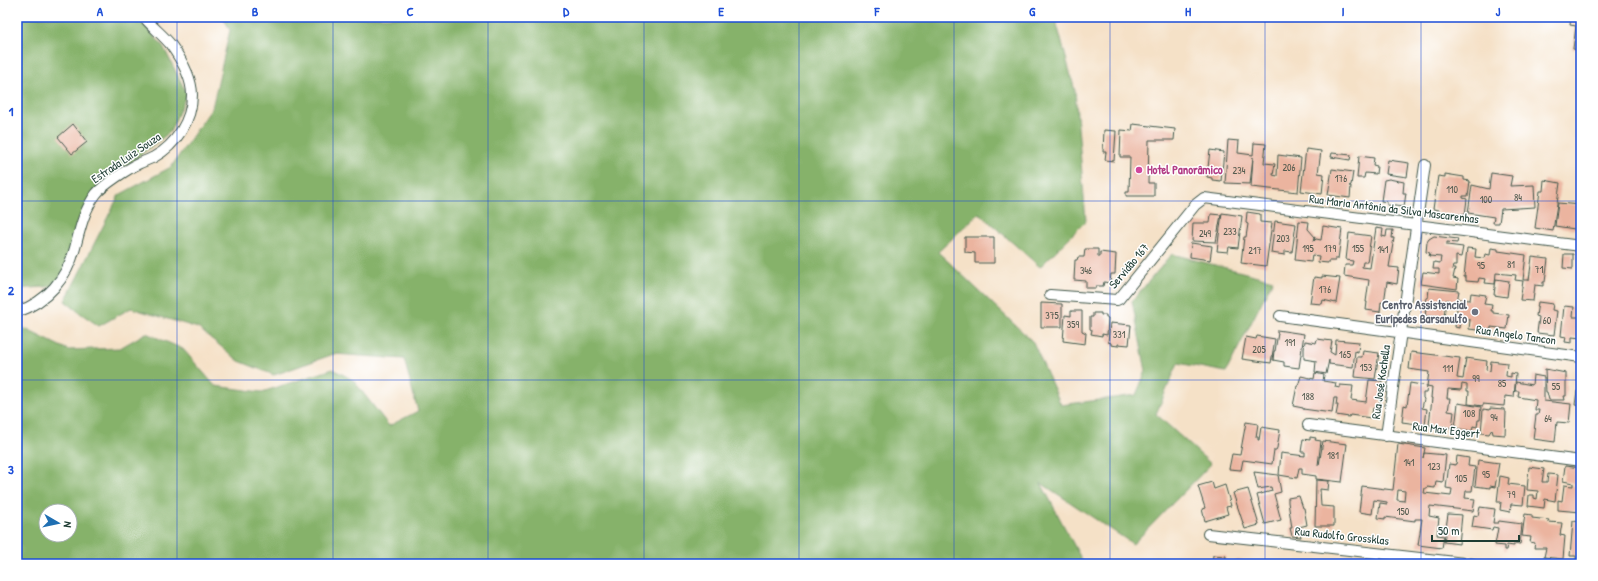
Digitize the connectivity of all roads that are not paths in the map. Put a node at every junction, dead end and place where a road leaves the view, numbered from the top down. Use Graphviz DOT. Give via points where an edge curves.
graph roads {
  1 [pos="144,17"];
  2 [pos="1425,165"];
  3 [pos="1204,198"];
  4 [pos="1416,224"];
  5 [pos="1581,246"];
  6 [pos="1050,294"];
  7 [pos="17,312"];
  8 [pos="1280,316"];
  9 [pos="1401,333"];
  10 [pos="1581,357"];
  11 [pos="1308,425"];
  12 [pos="1386,436"];
  13 [pos="1581,461"];
  14 [pos="1208,534"];
  15 [pos="1473,564"];
  1 -- 7 [label="street, Estrada Luiz Souza" via="170,44 183,64 190,85 192,95 179,136 165,150 139,163 96,194 80,226 67,269 55,288 34,305"];
  2 -- 4 [label="street, Rua José Kochella"];
  3 -- 4 [label="street, Rua Maria Antônia da Silva Mascarenhas"];
  3 -- 6 [label="street, Servidão 167" via="1195,205 1119,299"];
  4 -- 5 [label="street, Rua Maria Antônia da Silva Mascarenhas"];
  4 -- 9 [label="street, Rua José Kochella"];
  8 -- 9 [label="street, Rua Angelo Tancon"];
  9 -- 10 [label="street, Rua Angelo Tancon"];
  9 -- 12 [label="street, Rua José Kochella"];
  11 -- 12 [label="street, Rua Max Eggert"];
  12 -- 13 [label="street, Rua Max Eggert"];
  14 -- 15 [label="street, Rua Rudolfo Grossklas"];
}
